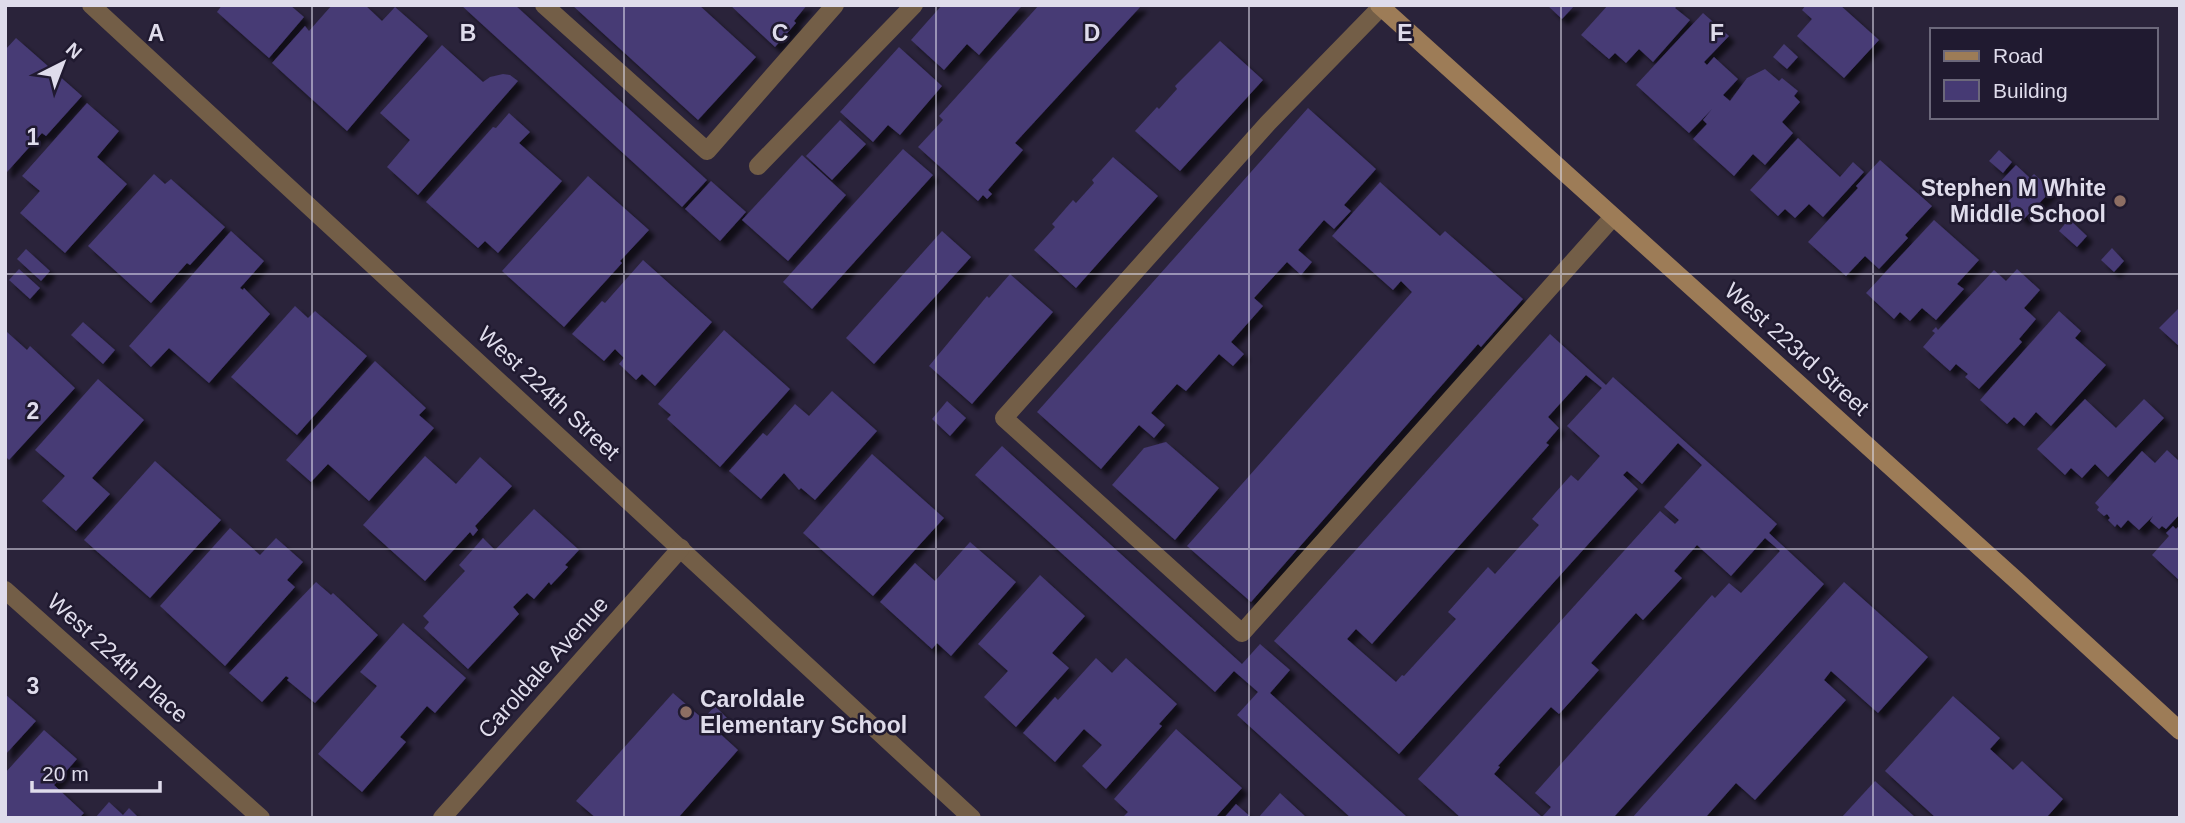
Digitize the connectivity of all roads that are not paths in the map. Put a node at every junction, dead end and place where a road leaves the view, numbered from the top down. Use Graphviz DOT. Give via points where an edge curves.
graph roads {
  1 [pos="91,5"];
  2 [pos="544,5"];
  3 [pos="835,5"];
  4 [pos="914,5"];
  5 [pos="1380,6"];
  6 [pos="758,166"];
  7 [pos="1613,217"];
  8 [pos="681,548"];
  9 [pos="5,590"];
  10 [pos="2180,731"];
  11 [pos="261,818"];
  12 [pos="442,818"];
  13 [pos="972,818"];
  1 -- 8 [label="street, West 224th Street"];
  2 -- 3 [label="street" via="707,151"];
  4 -- 6 [label="street"];
  5 -- 7 [label="main road, West 223rd Street"];
  5 -- 7 [label="street" via="1268,123 1004,418 1242,633"];
  7 -- 10 [label="main road, West 223rd Street"];
  8 -- 12 [label="street, Caroldale Avenue"];
  8 -- 13 [label="street, West 224th Street"];
  9 -- 11 [label="street, West 224th Place"];
}
